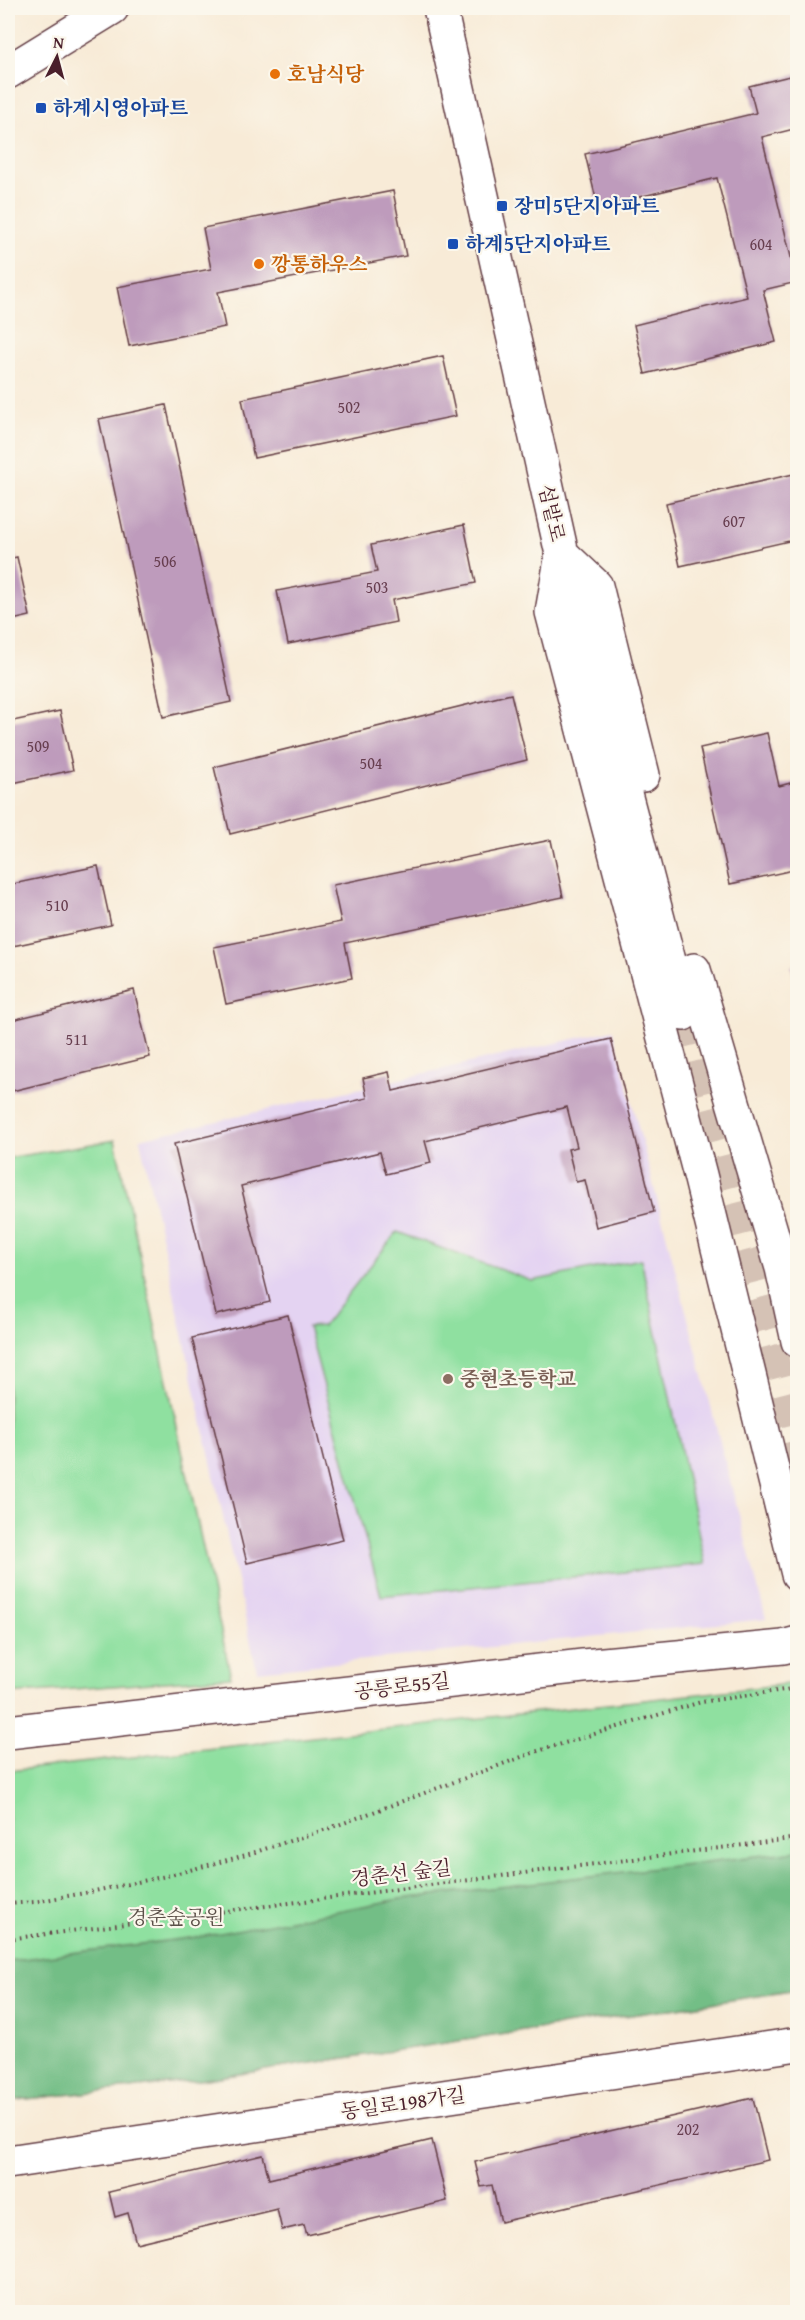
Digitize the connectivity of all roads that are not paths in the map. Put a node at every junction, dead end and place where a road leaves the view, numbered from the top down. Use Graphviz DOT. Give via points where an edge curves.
graph roads {
  1 [pos="112,8"];
  2 [pos="440,8"];
  3 [pos="8,72"];
  4 [pos="562,554"];
  5 [pos="684,1014"];
  6 [pos="798,1341"];
  7 [pos="798,1574"];
  8 [pos="798,1643"];
  9 [pos="8,1732"];
  10 [pos="798,2043"];
  11 [pos="8,2162"];
  1 -- 3 [label="main road"];
  2 -- 4 [label="main road, 섬밭로"];
  4 -- 5 [label="main road, 섬밭로"];
  4 -- 6 [label="main road" via="596,586 684,937 782,1269"];
  4 -- 7 [label="main road" via="552,612 700,1174"];
  8 -- 9 [label="main road, 공릉로55길"];
  10 -- 11 [label="main road, 동일로198가길"];
}
